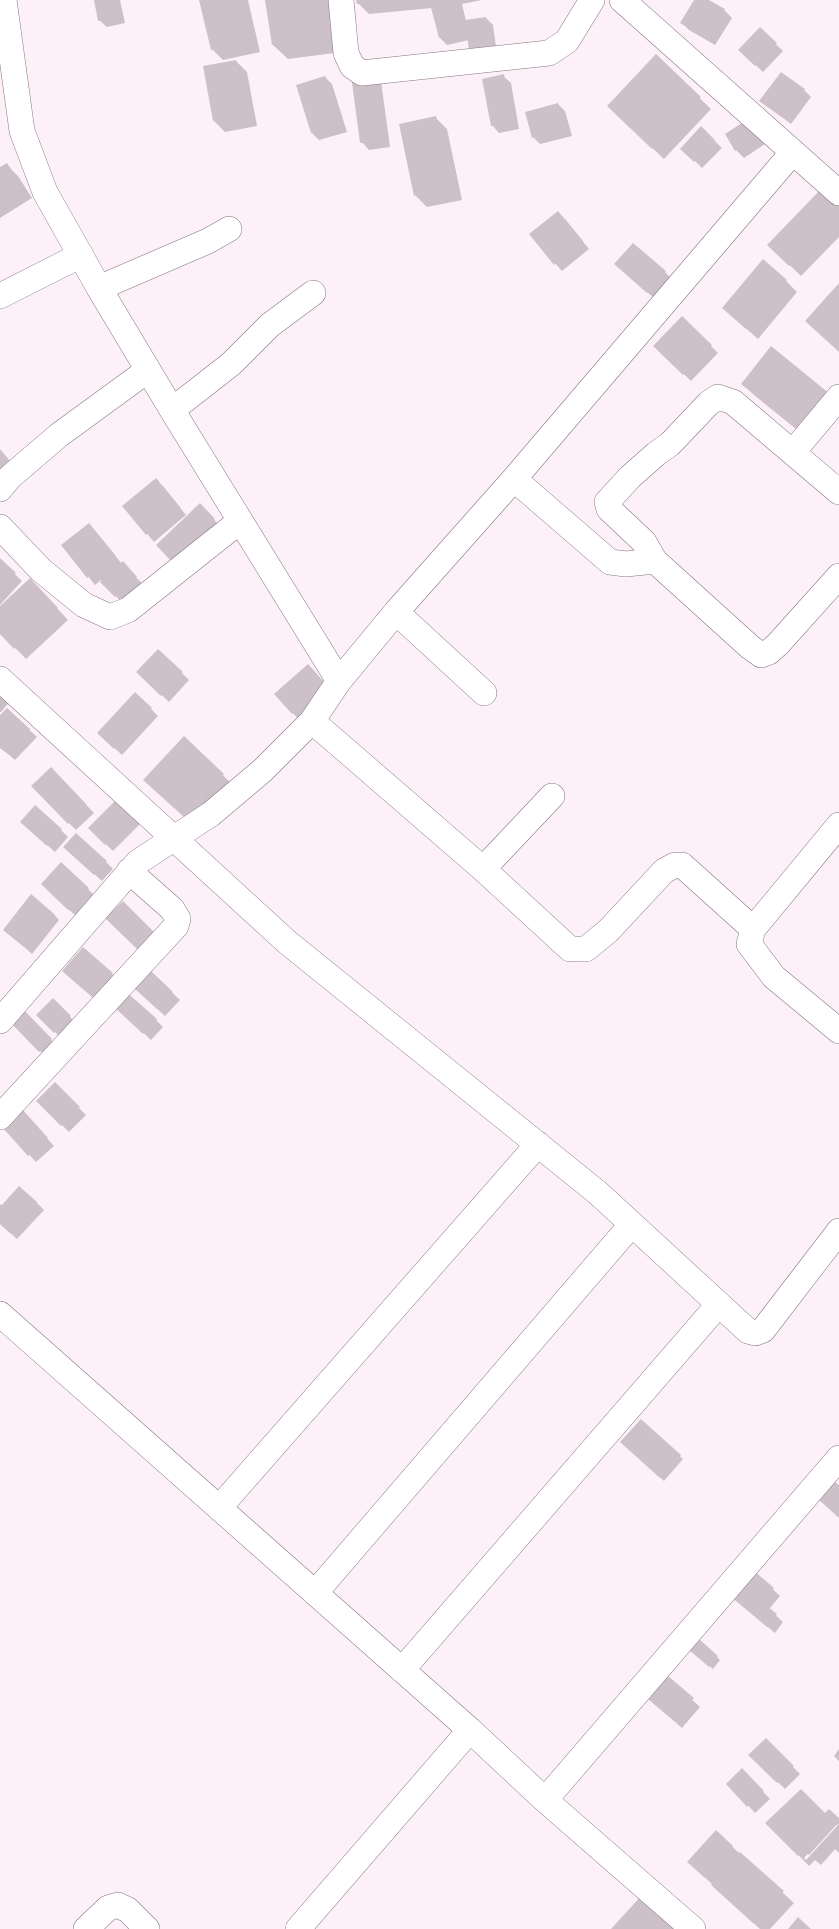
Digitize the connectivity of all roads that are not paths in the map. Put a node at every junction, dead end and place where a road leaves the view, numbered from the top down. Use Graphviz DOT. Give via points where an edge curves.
graph roads {
  1 [pos="4,0"];
  2 [pos="341,0"];
  3 [pos="592,0"];
  4 [pos="622,0"];
  5 [pos="793,152"];
  6 [pos="839,193"];
  7 [pos="229,229"];
  8 [pos="81,255"];
  9 [pos="99,288"];
  10 [pos="313,293"];
  11 [pos="0,296"];
  12 [pos="148,370"];
  13 [pos="839,397"];
  14 [pos="172,410"];
  15 [pos="793,452"];
  16 [pos="514,479"];
  17 [pos="0,489"];
  18 [pos="839,492"];
  19 [pos="240,521"];
  20 [pos="0,527"];
  21 [pos="655,561"];
  22 [pos="839,576"];
  23 [pos="396,612"];
  24 [pos="0,679"];
  25 [pos="339,681"];
  26 [pos="484,693"];
  27 [pos="312,721"];
  28 [pos="552,796"];
  29 [pos="839,825"];
  30 [pos="175,839"];
  31 [pos="483,869"];
  32 [pos="129,871"];
  33 [pos="752,929"];
  34 [pos="0,1021"];
  35 [pos="839,1031"];
  36 [pos="3,1107"];
  37 [pos="538,1144"];
  38 [pos="632,1224"];
  39 [pos="839,1231"];
  40 [pos="720,1304"];
  41 [pos="0,1314"];
  42 [pos="839,1458"];
  43 [pos="219,1508"];
  44 [pos="315,1593"];
  45 [pos="402,1670"];
  46 [pos="470,1730"];
  47 [pos="545,1800"];
  48 [pos="86,1929"];
  49 [pos="147,1929"];
  50 [pos="298,1929"];
  51 [pos="693,1929"];
  1 -- 8 [label="street" via="22,131 45,192"];
  2 -- 3 [label="street" via="346,53 352,66 362,73 549,53 568,41"];
  4 -- 5 [label="street"];
  5 -- 6 [label="street"];
  5 -- 16 [label="street"];
  7 -- 9 [label="street"];
  8 -- 9 [label="street"];
  8 -- 11 [label="street"];
  9 -- 12 [label="street"];
  10 -- 14 [label="street" via="270,325 231,364"];
  12 -- 14 [label="street"];
  12 -- 17 [label="street" via="59,434"];
  13 -- 15 [label="street"];
  14 -- 19 [label="street"];
  15 -- 18 [label="street"];
  15 -- 21 [label="street" via="733,402 722,397 714,398 607,502 609,509 644,542"];
  16 -- 21 [label="street" via="610,562"];
  16 -- 23 [label="street"];
  19 -- 20 [label="street" via="128,610 110,617 84,606 40,570"];
  19 -- 25 [label="street"];
  21 -- 22 [label="street" via="761,655 778,644"];
  23 -- 25 [label="street"];
  23 -- 26 [label="street"];
  24 -- 30 [label="street"];
  25 -- 27 [label="street"];
  27 -- 30 [label="street" via="263,770 211,814"];
  27 -- 31 [label="street"];
  28 -- 31 [label="street"];
  29 -- 33 [label="street"];
  30 -- 32 [label="street"];
  30 -- 37 [label="street" via="287,942"];
  31 -- 33 [label="street" via="570,949 586,949 608,932 664,871 675,865 682,865"];
  32 -- 34 [label="street"];
  32 -- 36 [label="street" via="172,909 178,920 176,926"];
  33 -- 35 [label="street" via="749,944 774,976"];
  37 -- 38 [label="street"];
  37 -- 43 [label="street"];
  38 -- 40 [label="street"];
  38 -- 44 [label="street"];
  39 -- 40 [label="street" via="763,1330 748,1331"];
  40 -- 45 [label="street"];
  41 -- 43 [label="street"];
  42 -- 47 [label="street"];
  43 -- 44 [label="street"];
  44 -- 45 [label="street"];
  45 -- 46 [label="street"];
  46 -- 47 [label="street"];
  46 -- 50 [label="street"];
  47 -- 51 [label="street"];
  48 -- 49 [label="street" via="108,1908 118,1905 128,1910"];
}
